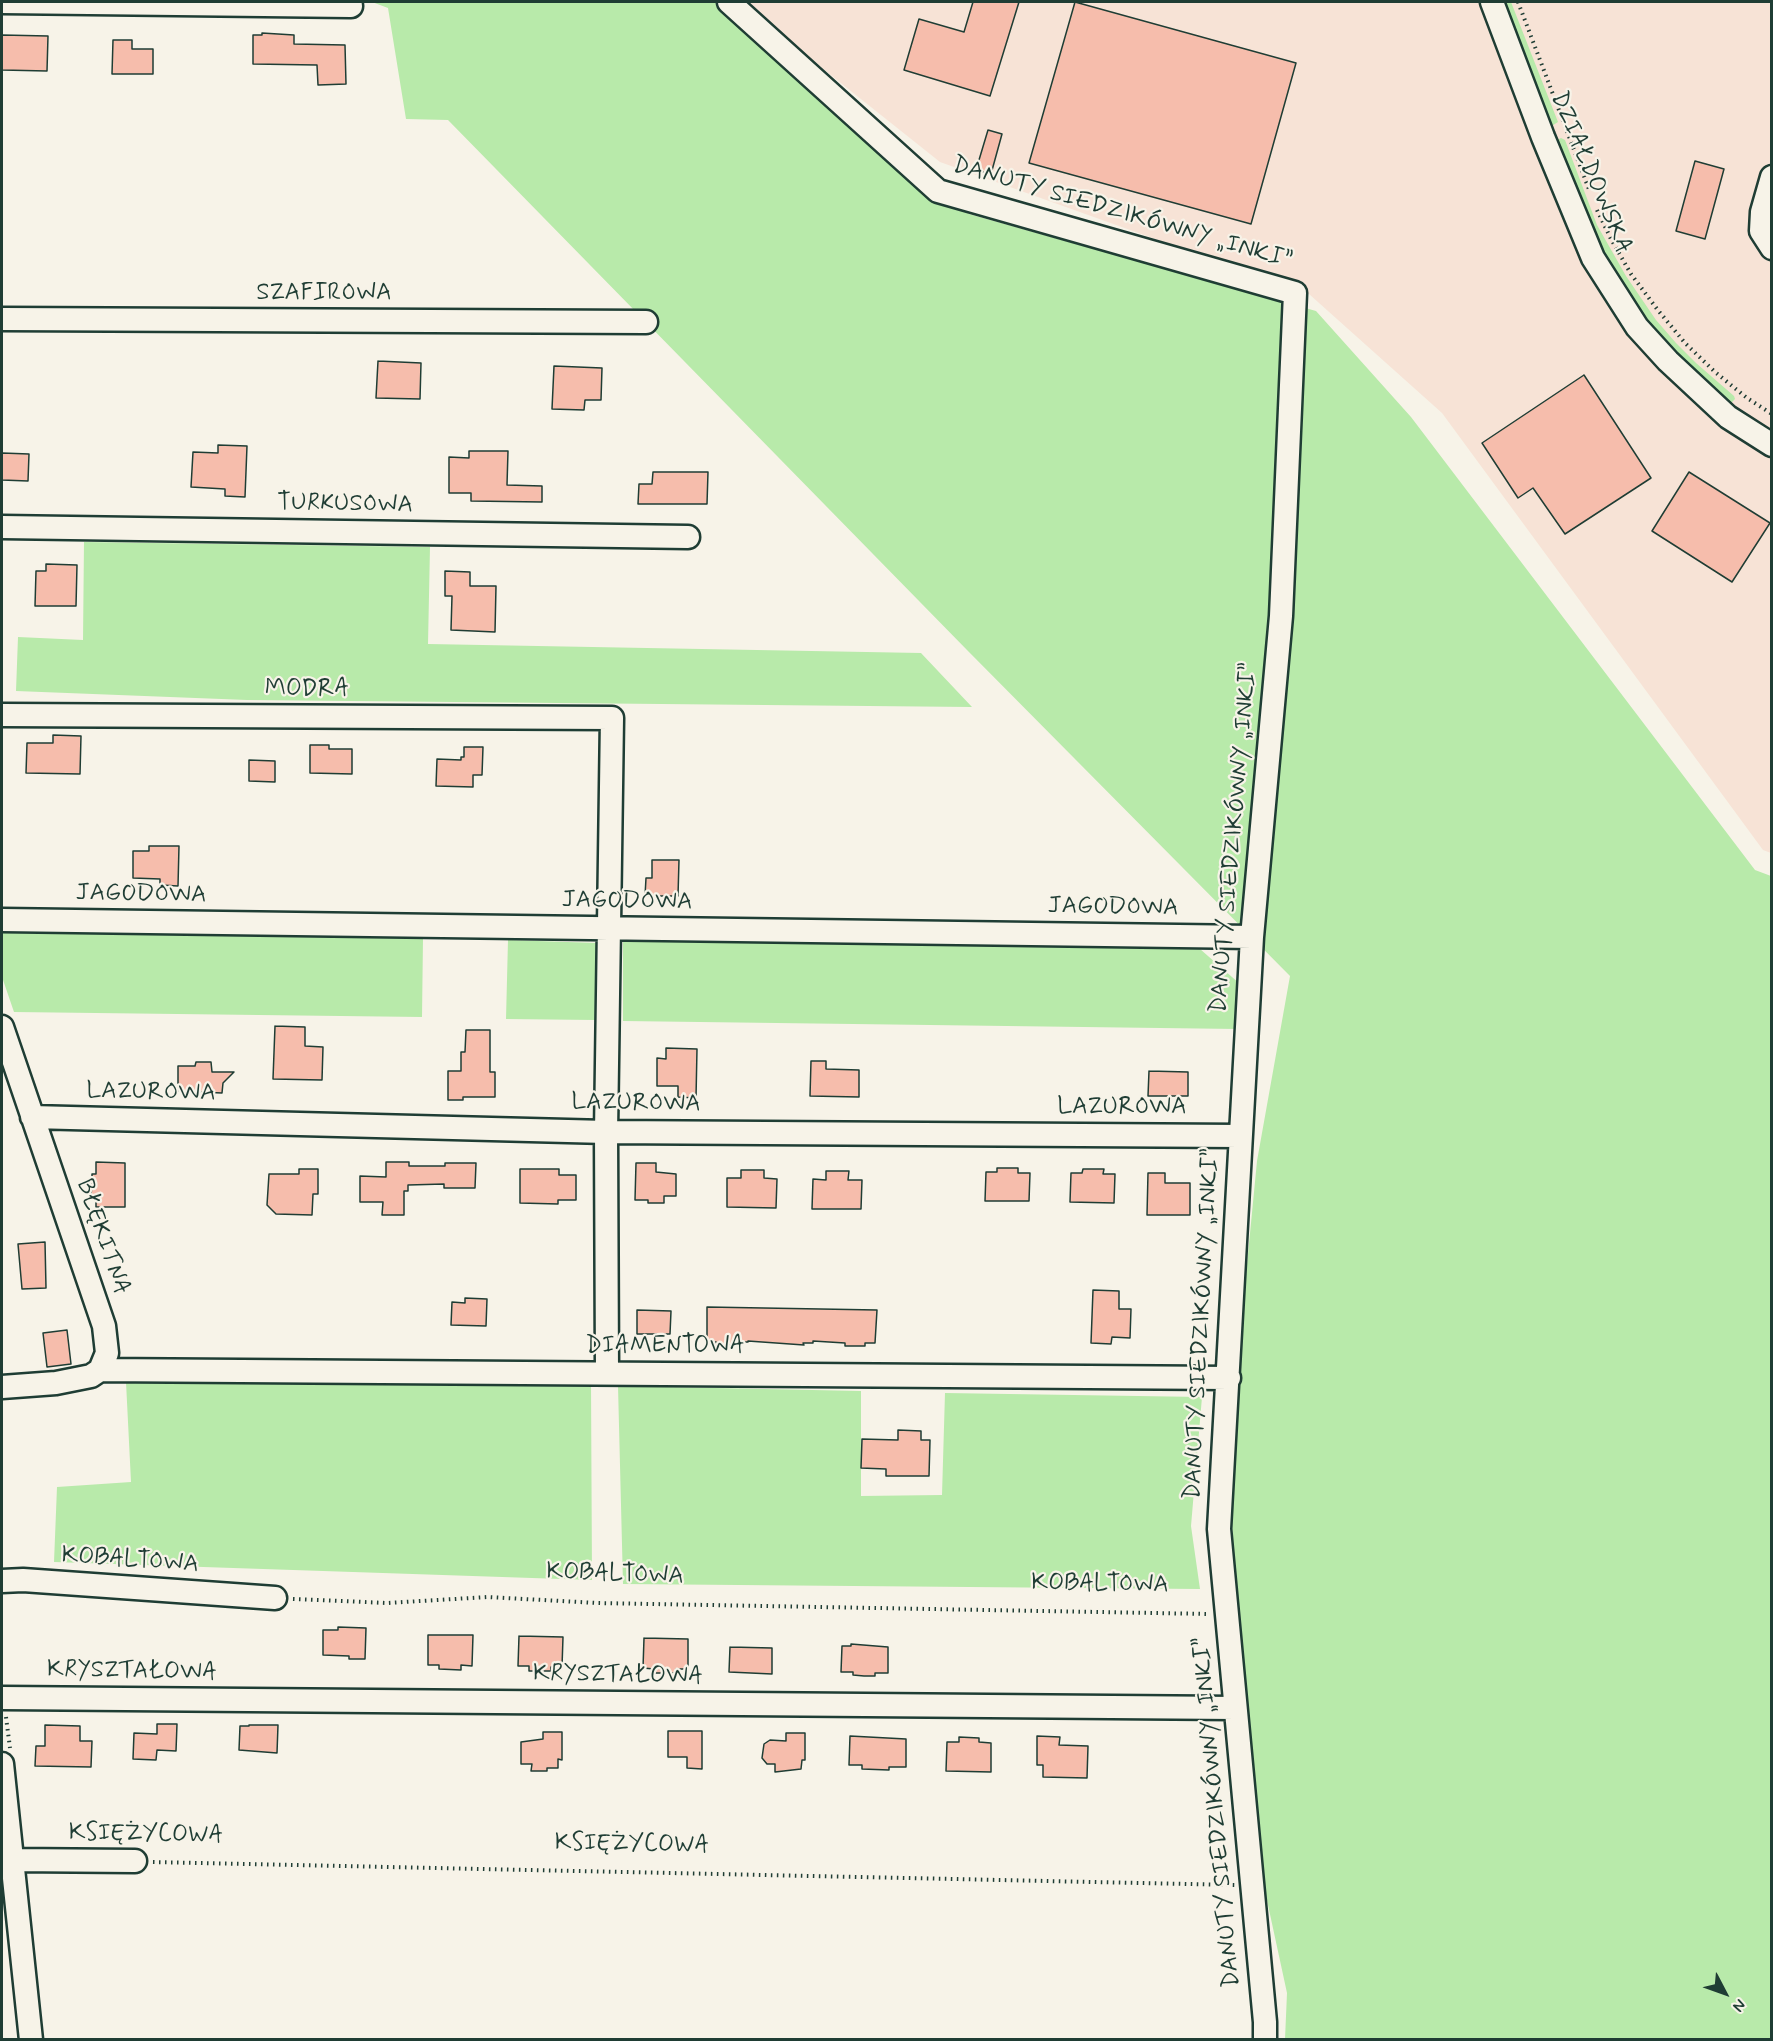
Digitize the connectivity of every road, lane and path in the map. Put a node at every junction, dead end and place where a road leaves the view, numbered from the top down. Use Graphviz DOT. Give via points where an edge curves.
graph roads {
  1 [pos="2,2"];
  2 [pos="729,2"];
  3 [pos="1492,2"];
  4 [pos="1518,2"];
  5 [pos="351,6"];
  6 [pos="1772,177"];
  7 [pos="1590,192"];
  8 [pos="1594,203"];
  9 [pos="1772,248"];
  10 [pos="2,319"];
  11 [pos="646,322"];
  12 [pos="1772,414"];
  13 [pos="1772,445"];
  14 [pos="2,526"];
  15 [pos="688,537"];
  16 [pos="2,715"];
  17 [pos="2,920"];
  18 [pos="610,928"];
  19 [pos="1252,937"];
  20 [pos="2,1027"];
  21 [pos="32,1118"];
  22 [pos="606,1132"];
  23 [pos="1239,1136"];
  24 [pos="100,1370"];
  25 [pos="607,1373"];
  26 [pos="1229,1378"];
  27 [pos="2,1387"];
  28 [pos="2,1581"];
  29 [pos="275,1598"];
  30 [pos="1227,1614"];
  31 [pos="2,1698"];
  32 [pos="1235,1708"];
  33 [pos="2,1764"];
  34 [pos="12,1860"];
  35 [pos="135,1861"];
  36 [pos="1252,1886"];
  37 [pos="31,2040"];
  38 [pos="1265,2040"];
  1 -- 5 [label="street"];
  2 -- 19 [label="street, DANUTY SIEDZIKÓWNY „INKI”" via="938,191 1295,293 1281,616"];
  3 -- 13 [label="street, DZIAŁDOWSKA" via="1593,258 1637,327 1668,361 1728,417"];
  4 -- 7 [label="path"];
  6 -- 9 [label="street" via="1761,231"];
  8 -- 12 [label="path" via="1631,273 1685,343 1715,372"];
  10 -- 11 [label="street, SZAFIROWA"];
  14 -- 15 [label="street, TURKUSOWA"];
  16 -- 18 [label="street, MODRA" via="612,718"];
  17 -- 18 [label="street, JAGODOWA"];
  18 -- 19 [label="street, JAGODOWA"];
  18 -- 22 [label="street"];
  19 -- 23 [label="street, DANUTY SIEDZIKÓWNY „INKI”"];
  20 -- 21 [label="street, BŁĘKITNA"];
  21 -- 22 [label="street, LAZUROWA"];
  21 -- 24 [label="street, BŁĘKITNA" via="104,1326 107,1353"];
  22 -- 23 [label="street, LAZUROWA"];
  22 -- 25 [label="street"];
  23 -- 26 [label="street, DANUTY SIEDZIKÓWNY „INKI”"];
  24 -- 25 [label="street, DIAMENTOWA"];
  24 -- 27 [label="street" via="91,1376 56,1383"];
  25 -- 26 [label="street, DIAMENTOWA"];
  26 -- 30 [label="street, DANUTY SIEDZIKÓWNY „INKI”" via="1219,1529"];
  28 -- 29 [label="street, KOBALTOWA"];
  29 -- 30 [label="path, KOBALTOWA" via="387,1603 488,1597 609,1603"];
  30 -- 32 [label="street, DANUTY SIEDZIKÓWNY „INKI”"];
  31 -- 32 [label="street, KRYSZTAŁOWA"];
  32 -- 36 [label="street, DANUTY SIEDZIKÓWNY „INKI”"];
  33 -- 34 [label="street"];
  34 -- 35 [label="street, KSIĘŻYCOWA"];
  34 -- 37 [label="street"];
  35 -- 36 [label="path, KSIĘŻYCOWA"];
  36 -- 38 [label="street, DANUTY SIEDZIKÓWNY „INKI”"];
}
